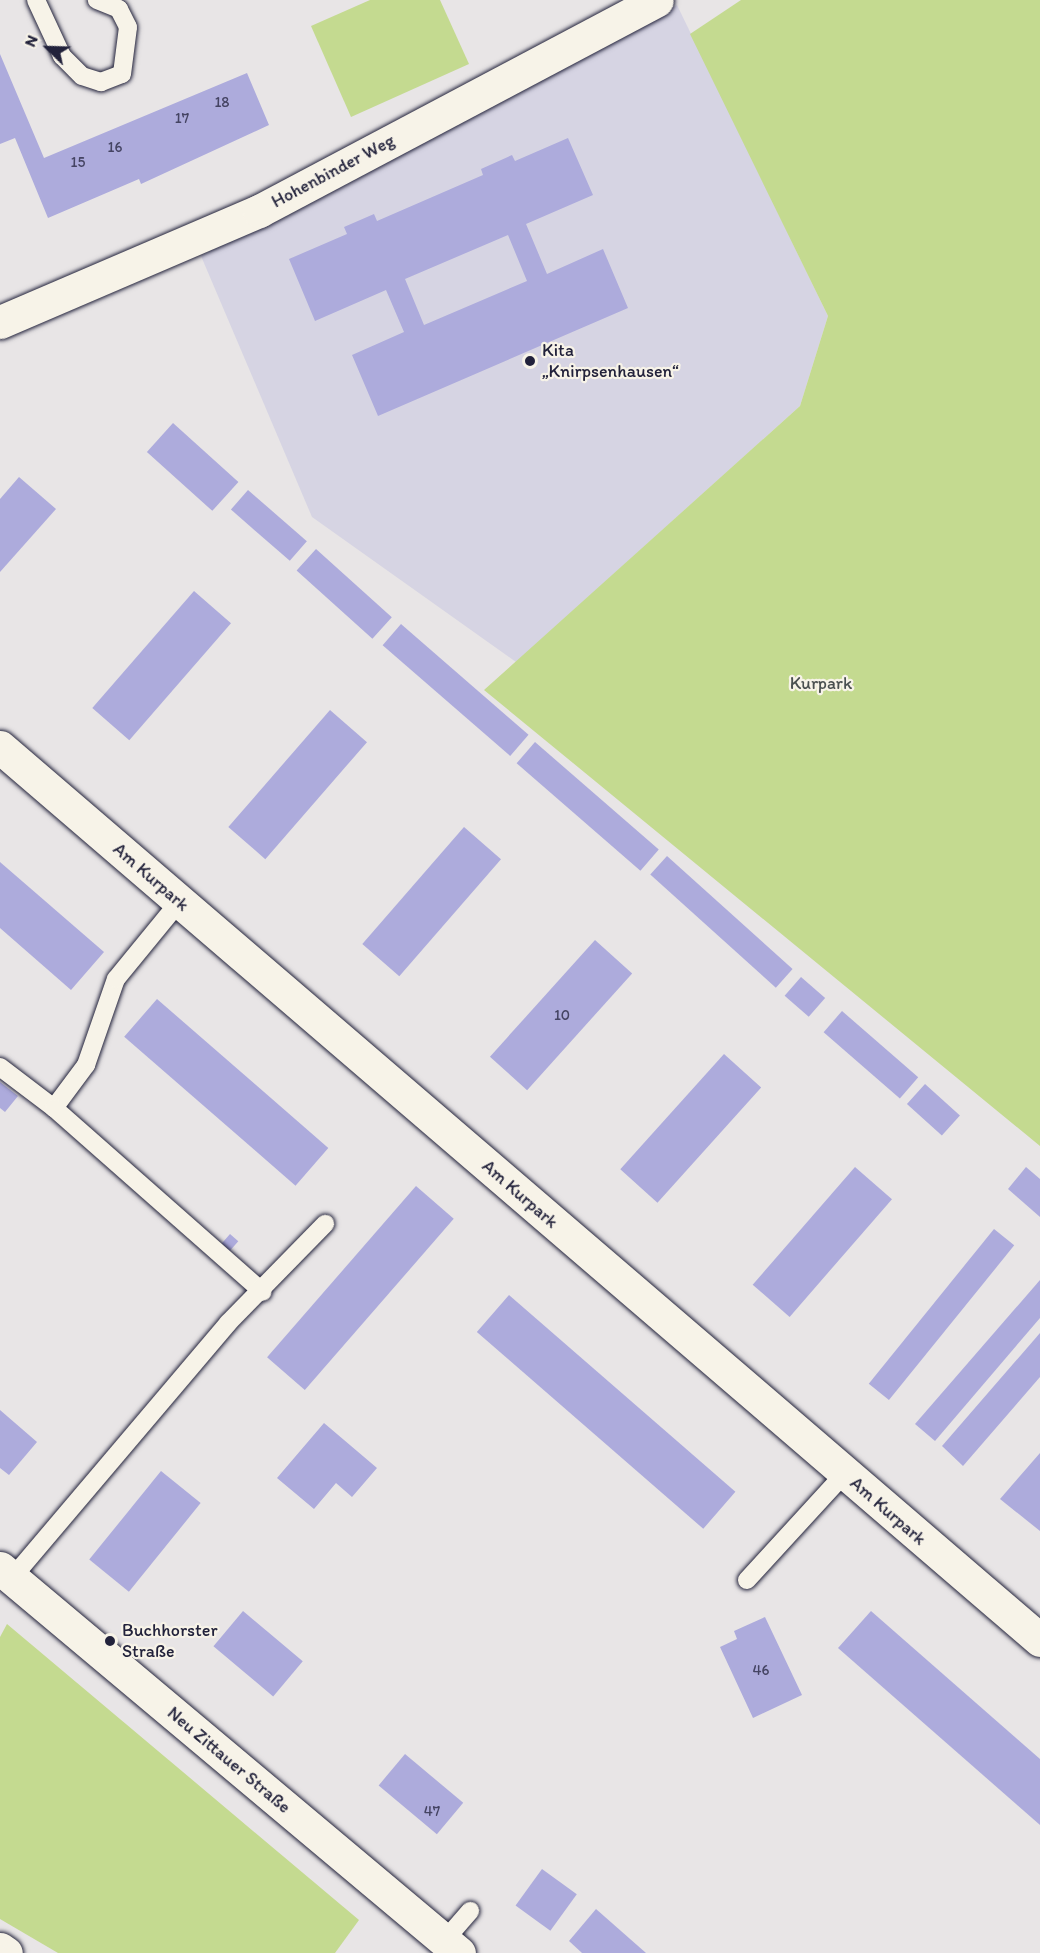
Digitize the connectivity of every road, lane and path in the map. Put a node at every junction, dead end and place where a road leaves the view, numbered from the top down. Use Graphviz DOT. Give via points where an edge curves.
graph roads {
  1 [pos="36,0"];
  2 [pos="44,0"];
  3 [pos="97,0"];
  4 [pos="657,0"];
  5 [pos="0,322"];
  6 [pos="0,747"];
  7 [pos="179,902"];
  8 [pos="0,1067"];
  9 [pos="54,1108"];
  10 [pos="325,1224"];
  11 [pos="263,1292"];
  12 [pos="845,1473"];
  13 [pos="4,1580"];
  14 [pos="747,1580"];
  15 [pos="1040,1640"];
  16 [pos="470,1911"];
  17 [pos="452,1947"];
  18 [pos="0,1949"];
  19 [pos="6,1953"];
  1 -- 2 [label="lane"];
  1 -- 3 [label="lane" via="62,56 82,76 101,82 122,74 128,27 119,9"];
  4 -- 5 [label="street, Hohenbinder Weg" via="259,211"];
  6 -- 7 [label="street, Am Kurpark"];
  7 -- 9 [label="lane" via="116,979 86,1065"];
  7 -- 12 [label="street, Am Kurpark"];
  8 -- 9 [label="lane"];
  9 -- 11 [label="lane"];
  10 -- 11 [label="lane"];
  11 -- 13 [label="lane" via="228,1323"];
  12 -- 14 [label="lane"];
  12 -- 15 [label="street, Am Kurpark"];
  13 -- 17 [label="street, Neu Zittauer Straße"];
  16 -- 17 [label="lane"];
  18 -- 19 [label="street"];
}
